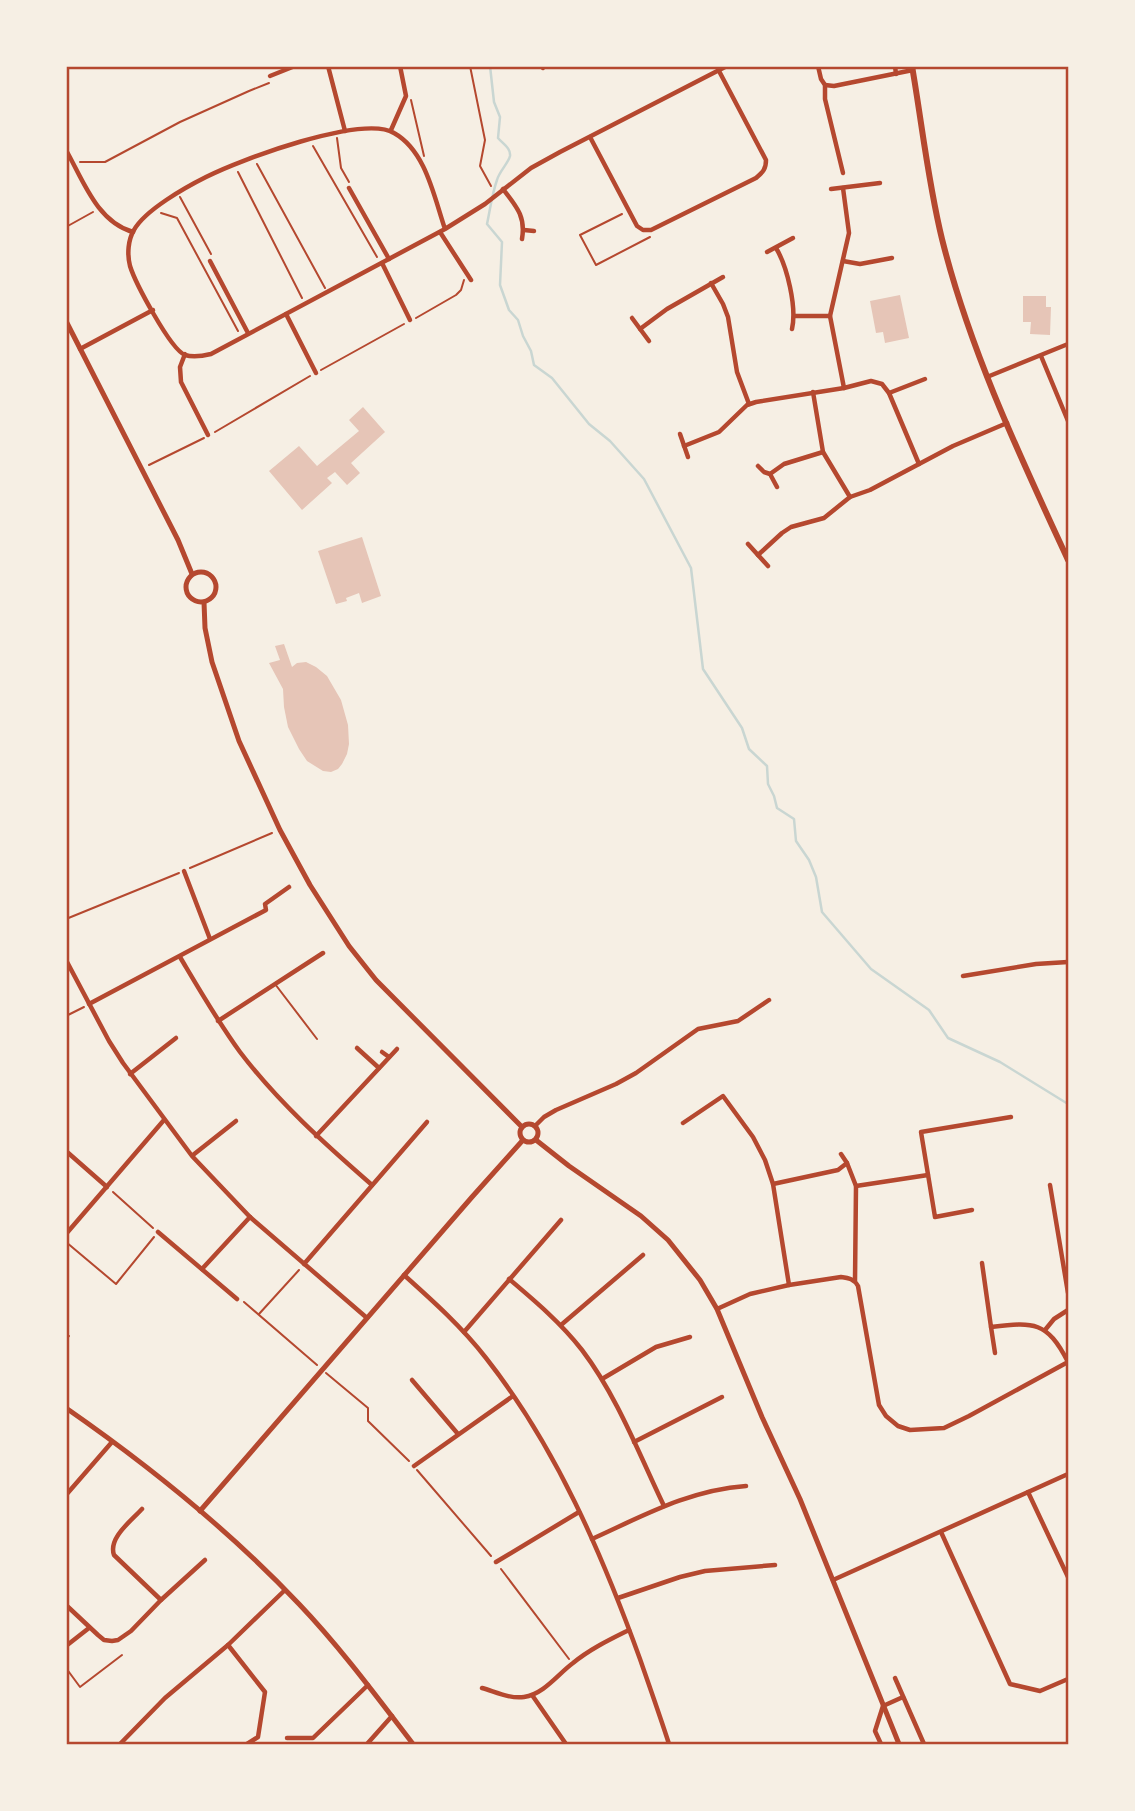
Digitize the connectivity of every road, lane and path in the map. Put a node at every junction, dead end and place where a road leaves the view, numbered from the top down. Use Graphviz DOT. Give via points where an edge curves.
graph roads {
  1 [pos="295,66"];
  2 [pos="328,66"];
  3 [pos="400,66"];
  4 [pos="470,66"];
  5 [pos="727,66"];
  6 [pos="818,66"];
  7 [pos="895,66"];
  8 [pos="912,68"];
  9 [pos="719,71"];
  10 [pos="896,74"];
  11 [pos="270,76"];
  12 [pos="825,85"];
  13 [pos="410,95"];
  14 [pos="391,130"];
  15 [pos="345,131"];
  16 [pos="336,133"];
  17 [pos="590,137"];
  18 [pos="309,139"];
  19 [pos="66,150"];
  20 [pos="254,157"];
  21 [pos="73,162"];
  22 [pos="234,164"];
  23 [pos="843,173"];
  24 [pos="426,174"];
  25 [pos="880,183"];
  26 [pos="491,186"];
  27 [pos="349,188"];
  28 [pos="843,188"];
  29 [pos="501,190"];
  30 [pos="831,190"];
  31 [pos="178,193"];
  32 [pos="99,209"];
  33 [pos="153,211"];
  34 [pos="629,211"];
  35 [pos="66,226"];
  36 [pos="442,230"];
  37 [pos="524,230"];
  38 [pos="651,230"];
  39 [pos="534,231"];
  40 [pos="133,232"];
  41 [pos="793,238"];
  42 [pos="523,239"];
  43 [pos="776,248"];
  44 [pos="767,252"];
  45 [pos="892,258"];
  46 [pos="389,259"];
  47 [pos="210,261"];
  48 [pos="843,261"];
  49 [pos="381,263"];
  50 [pos="723,277"];
  51 [pos="464,279"];
  52 [pos="471,280"];
  53 [pos="711,283"];
  54 [pos="327,292"];
  55 [pos="305,304"];
  56 [pos="153,310"];
  57 [pos="286,314"];
  58 [pos="794,316"];
  59 [pos="830,316"];
  60 [pos="632,318"];
  61 [pos="410,320"];
  62 [pos="66,321"];
  63 [pos="640,329"];
  64 [pos="792,329"];
  65 [pos="248,333"];
  66 [pos="241,337"];
  67 [pos="649,341"];
  68 [pos="1069,344"];
  69 [pos="80,349"];
  70 [pos="185,354"];
  71 [pos="1041,356"];
  72 [pos="316,373"];
  73 [pos="987,377"];
  74 [pos="925,379"];
  75 [pos="844,388"];
  76 [pos="813,392"];
  77 [pos="889,393"];
  78 [pos="749,404"];
  79 [pos="1069,421"];
  80 [pos="1007,423"];
  81 [pos="680,434"];
  82 [pos="208,435"];
  83 [pos="684,446"];
  84 [pos="823,452"];
  85 [pos="688,457"];
  86 [pos="919,464"];
  87 [pos="758,466"];
  88 [pos="142,468"];
  89 [pos="770,474"];
  90 [pos="778,487"];
  91 [pos="850,497"];
  92 [pos="748,544"];
  93 [pos="758,555"];
  94 [pos="1069,560"];
  95 [pos="768,566"];
  96 [pos="192,573"];
  97 [pos="204,602"];
  98 [pos="280,830"];
  99 [pos="184,871"];
  100 [pos="289,887"];
  101 [pos="66,919"];
  102 [pos="210,940"];
  103 [pos="323,953"];
  104 [pos="180,957"];
  105 [pos="66,960"];
  106 [pos="1069,962"];
  107 [pos="963,976"];
  108 [pos="274,984"];
  109 [pos="769,1000"];
  110 [pos="89,1004"];
  111 [pos="66,1016"];
  112 [pos="218,1021"];
  113 [pos="176,1038"];
  114 [pos="317,1039"];
  115 [pos="357,1048"];
  116 [pos="397,1049"];
  117 [pos="382,1052"];
  118 [pos="389,1057"];
  119 [pos="379,1068"];
  120 [pos="130,1074"];
  121 [pos="1011,1117"];
  122 [pos="165,1120"];
  123 [pos="236,1121"];
  124 [pos="427,1122"];
  125 [pos="683,1123"];
  126 [pos="535,1126"];
  127 [pos="522,1127"];
  128 [pos="316,1136"];
  129 [pos="523,1140"];
  130 [pos="536,1140"];
  131 [pos="66,1151"];
  132 [pos="841,1154"];
  133 [pos="192,1156"];
  134 [pos="848,1163"];
  135 [pos="928,1175"];
  136 [pos="773,1184"];
  137 [pos="372,1185"];
  138 [pos="1050,1185"];
  139 [pos="107,1186"];
  140 [pos="856,1186"];
  141 [pos="972,1210"];
  142 [pos="250,1217"];
  143 [pos="561,1220"];
  144 [pos="158,1232"];
  145 [pos="66,1234"];
  146 [pos="66,1242"];
  147 [pos="643,1255"];
  148 [pos="982,1263"];
  149 [pos="304,1264"];
  150 [pos="202,1269"];
  151 [pos="404,1275"];
  152 [pos="509,1279"];
  153 [pos="855,1281"];
  154 [pos="789,1285"];
  155 [pos="1069,1293"];
  156 [pos="237,1299"];
  157 [pos="718,1309"];
  158 [pos="1069,1310"];
  159 [pos="259,1314"];
  160 [pos="367,1318"];
  161 [pos="561,1325"];
  162 [pos="991,1327"];
  163 [pos="1045,1330"];
  164 [pos="464,1332"];
  165 [pos="66,1334"];
  166 [pos="690,1337"];
  167 [pos="66,1339"];
  168 [pos="995,1353"];
  169 [pos="1069,1362"];
  170 [pos="322,1370"];
  171 [pos="602,1379"];
  172 [pos="412,1380"];
  173 [pos="513,1396"];
  174 [pos="722,1397"];
  175 [pos="66,1408"];
  176 [pos="458,1434"];
  177 [pos="112,1441"];
  178 [pos="634,1442"];
  179 [pos="414,1466"];
  180 [pos="1069,1474"];
  181 [pos="746,1486"];
  182 [pos="1028,1492"];
  183 [pos="66,1495"];
  184 [pos="664,1506"];
  185 [pos="142,1509"];
  186 [pos="200,1511"];
  187 [pos="579,1512"];
  188 [pos="941,1532"];
  189 [pos="592,1539"];
  190 [pos="205,1560"];
  191 [pos="496,1562"];
  192 [pos="775,1565"];
  193 [pos="1069,1577"];
  194 [pos="833,1580"];
  195 [pos="285,1590"];
  196 [pos="618,1598"];
  197 [pos="162,1600"];
  198 [pos="66,1605"];
  199 [pos="89,1629"];
  200 [pos="629,1630"];
  201 [pos="228,1645"];
  202 [pos="66,1646"];
  203 [pos="122,1655"];
  204 [pos="572,1663"];
  205 [pos="66,1668"];
  206 [pos="895,1678"];
  207 [pos="1069,1678"];
  208 [pos="368,1685"];
  209 [pos="482,1688"];
  210 [pos="532,1695"];
  211 [pos="904,1698"];
  212 [pos="883,1706"];
  213 [pos="391,1716"];
  214 [pos="287,1738"];
  215 [pos="120,1745"];
  216 [pos="247,1745"];
  217 [pos="367,1745"];
  218 [pos="413,1745"];
  219 [pos="566,1745"];
  220 [pos="669,1745"];
  221 [pos="881,1745"];
  222 [pos="899,1745"];
  223 [pos="924,1745"];
  1 -- 11 [label="street"];
  2 -- 15 [label="street"];
  3 -- 14 [label="street" via="406,96"];
  4 -- 26 [label="path" via="485,140 480,166"];
  5 -- 9 [label="street"];
  6 -- 12 [label="street"];
  7 -- 10 [label="street"];
  8 -- 10 [label="street"];
  8 -- 73 [label="main road" via="942,239"];
  9 -- 17 [label="street"];
  9 -- 38 [label="street" via="766,166 756,177"];
  10 -- 12 [label="street"];
  11 -- 21 [label="path" via="271,82 105,162"];
  12 -- 23 [label="street"];
  13 -- 24 [label="path"];
  14 -- 15 [label="street"];
  14 -- 24 [label="street" via="410,145"];
  15 -- 16 [label="street"];
  16 -- 18 [label="street"];
  16 -- 27 [label="path"];
  17 -- 29 [label="street" via="531,168"];
  17 -- 34 [label="street"];
  18 -- 20 [label="street"];
  18 -- 49 [label="path"];
  19 -- 21 [label="street"];
  20 -- 22 [label="street"];
  20 -- 54 [label="path"];
  21 -- 32 [label="street"];
  22 -- 31 [label="street"];
  22 -- 55 [label="path"];
  24 -- 36 [label="street"];
  25 -- 28 [label="street"];
  27 -- 46 [label="street"];
  28 -- 30 [label="street"];
  28 -- 48 [label="street" via="849,228"];
  29 -- 36 [label="street"];
  29 -- 37 [label="street" via="521,214"];
  31 -- 33 [label="street"];
  31 -- 47 [label="path" via="213,259"];
  32 -- 35 [label="path"];
  32 -- 40 [label="street" via="119,227"];
  33 -- 40 [label="street"];
  33 -- 66 [label="path" via="177,218"];
  34 -- 38 [label="street" via="637,226"];
  34 -- 38 [label="path" via="580,236 596,265 652,235"];
  36 -- 46 [label="street"];
  36 -- 52 [label="street"];
  37 -- 39 [label="street"];
  37 -- 42 [label="street"];
  40 -- 56 [label="street" via="128,251 131,267"];
  41 -- 43 [label="street"];
  43 -- 44 [label="street"];
  43 -- 58 [label="street" via="785,266"];
  45 -- 48 [label="street" via="860,264"];
  46 -- 49 [label="street"];
  47 -- 65 [label="street"];
  48 -- 59 [label="street"];
  49 -- 54 [label="street"];
  49 -- 61 [label="street"];
  50 -- 53 [label="street"];
  51 -- 61 [label="path" via="456,295"];
  53 -- 63 [label="street"];
  53 -- 78 [label="street" via="728,317 737,373"];
  54 -- 55 [label="street"];
  55 -- 57 [label="street"];
  56 -- 69 [label="street"];
  56 -- 70 [label="street" via="172,343"];
  57 -- 65 [label="street"];
  57 -- 72 [label="street"];
  58 -- 59 [label="street"];
  58 -- 64 [label="street"];
  59 -- 75 [label="street"];
  60 -- 63 [label="street"];
  61 -- 72 [label="path"];
  62 -- 69 [label="street"];
  63 -- 67 [label="street"];
  65 -- 66 [label="street"];
  66 -- 70 [label="street" via="211,354"];
  68 -- 71 [label="street"];
  69 -- 88 [label="street"];
  70 -- 82 [label="street" via="181,382"];
  71 -- 73 [label="street"];
  71 -- 79 [label="street"];
  72 -- 82 [label="path"];
  73 -- 80 [label="main road"];
  74 -- 77 [label="street"];
  75 -- 76 [label="street"];
  75 -- 77 [label="street" via="877,382"];
  76 -- 78 [label="street"];
  76 -- 84 [label="street"];
  77 -- 86 [label="street"];
  78 -- 83 [label="street" via="719,432"];
  80 -- 86 [label="street"];
  80 -- 94 [label="main road"];
  81 -- 83 [label="street"];
  82 -- 88 [label="path"];
  83 -- 85 [label="street"];
  84 -- 89 [label="street" via="784,464"];
  84 -- 91 [label="street"];
  86 -- 91 [label="street"];
  87 -- 89 [label="street"];
  88 -- 96 [label="street"];
  89 -- 90 [label="street"];
  91 -- 93 [label="street" via="824,518 791,527"];
  92 -- 93 [label="street"];
  93 -- 95 [label="street"];
  96 -- 97 [label="street" via="187,594"];
  96 -- 97 [label="street" via="208,573 214,578 212,597"];
  97 -- 98 [label="street" via="218,683"];
  98 -- 99 [label="path"];
  98 -- 127 [label="street" via="349,946 376,980"];
  99 -- 101 [label="path"];
  99 -- 102 [label="street"];
  100 -- 102 [label="street" via="265,904 266,910"];
  102 -- 104 [label="street"];
  103 -- 108 [label="street"];
  104 -- 110 [label="street"];
  104 -- 112 [label="street"];
  105 -- 110 [label="street"];
  106 -- 107 [label="street"];
  108 -- 112 [label="street"];
  108 -- 114 [label="lane"];
  109 -- 126 [label="street" via="738,1021 698,1029 636,1073 556,1110"];
  110 -- 111 [label="path"];
  110 -- 120 [label="street"];
  112 -- 128 [label="street" via="263,1080"];
  113 -- 120 [label="street"];
  115 -- 119 [label="street"];
  116 -- 118 [label="street"];
  117 -- 118 [label="street"];
  118 -- 119 [label="street"];
  119 -- 128 [label="street"];
  120 -- 122 [label="street"];
  121 -- 135 [label="street" via="921,1132"];
  122 -- 133 [label="street"];
  122 -- 139 [label="street"];
  123 -- 133 [label="street"];
  124 -- 137 [label="street"];
  125 -- 136 [label="street" via="723,1096 753,1136"];
  126 -- 127 [label="street"];
  126 -- 130 [label="street"];
  127 -- 129 [label="street"];
  128 -- 137 [label="street"];
  129 -- 130 [label="street"];
  129 -- 151 [label="street"];
  130 -- 157 [label="street" via="668,1240"];
  131 -- 139 [label="street"];
  132 -- 134 [label="street"];
  133 -- 142 [label="street"];
  134 -- 136 [label="street" via="838,1170"];
  134 -- 140 [label="street"];
  135 -- 140 [label="street"];
  135 -- 141 [label="street" via="935,1217"];
  136 -- 154 [label="street"];
  137 -- 149 [label="street"];
  138 -- 155 [label="street"];
  139 -- 144 [label="path"];
  139 -- 145 [label="street"];
  140 -- 153 [label="street"];
  142 -- 149 [label="street"];
  142 -- 150 [label="street"];
  143 -- 152 [label="street"];
  144 -- 146 [label="path" via="116,1284"];
  144 -- 150 [label="street"];
  147 -- 161 [label="street"];
  148 -- 162 [label="street"];
  149 -- 159 [label="path"];
  149 -- 160 [label="street"];
  150 -- 156 [label="street"];
  151 -- 160 [label="street"];
  151 -- 164 [label="street"];
  152 -- 161 [label="street"];
  152 -- 164 [label="street"];
  153 -- 154 [label="street" via="841,1277"];
  153 -- 169 [label="street" via="879,1405 898,1426 943,1428"];
  154 -- 157 [label="street" via="750,1294"];
  156 -- 159 [label="path"];
  157 -- 194 [label="street"];
  158 -- 163 [label="street"];
  159 -- 170 [label="path"];
  160 -- 170 [label="street"];
  161 -- 171 [label="street"];
  162 -- 163 [label="street" via="1023,1324"];
  162 -- 168 [label="street"];
  163 -- 169 [label="street"];
  164 -- 173 [label="street"];
  165 -- 167 [label="path"];
  166 -- 171 [label="street" via="656,1348"];
  170 -- 179 [label="path" via="368,1408 368,1421"];
  170 -- 186 [label="street"];
  171 -- 178 [label="street"];
  172 -- 176 [label="street"];
  173 -- 176 [label="street"];
  173 -- 187 [label="street" via="534,1424"];
  174 -- 178 [label="street"];
  175 -- 177 [label="street"];
  176 -- 179 [label="street"];
  177 -- 183 [label="street"];
  177 -- 186 [label="street"];
  178 -- 184 [label="street"];
  179 -- 191 [label="path"];
  180 -- 182 [label="street"];
  181 -- 184 [label="street" via="707,1491"];
  182 -- 188 [label="street"];
  182 -- 193 [label="street"];
  184 -- 189 [label="street"];
  185 -- 197 [label="street" via="113,1541 112,1549"];
  186 -- 195 [label="street"];
  187 -- 189 [label="street"];
  187 -- 191 [label="street"];
  188 -- 194 [label="street"];
  188 -- 207 [label="street" via="1010,1684 1040,1691"];
  189 -- 196 [label="street"];
  190 -- 197 [label="street"];
  191 -- 204 [label="path"];
  192 -- 196 [label="street" via="705,1571"];
  194 -- 212 [label="street"];
  195 -- 201 [label="street"];
  195 -- 208 [label="street"];
  196 -- 200 [label="street"];
  197 -- 199 [label="street" via="118,1640 104,1640"];
  198 -- 199 [label="street"];
  199 -- 202 [label="street"];
  200 -- 204 [label="street"];
  200 -- 220 [label="street"];
  201 -- 215 [label="street" via="165,1698"];
  201 -- 216 [label="street" via="265,1692 258,1737"];
  203 -- 205 [label="path" via="80,1687"];
  204 -- 210 [label="street"];
  206 -- 211 [label="street"];
  208 -- 213 [label="street"];
  208 -- 214 [label="street" via="313,1738"];
  209 -- 210 [label="street" via="514,1697"];
  210 -- 219 [label="street"];
  211 -- 212 [label="street"];
  211 -- 223 [label="street"];
  212 -- 221 [label="street" via="875,1731"];
  212 -- 222 [label="street"];
  213 -- 217 [label="street"];
  213 -- 218 [label="street"];
}
